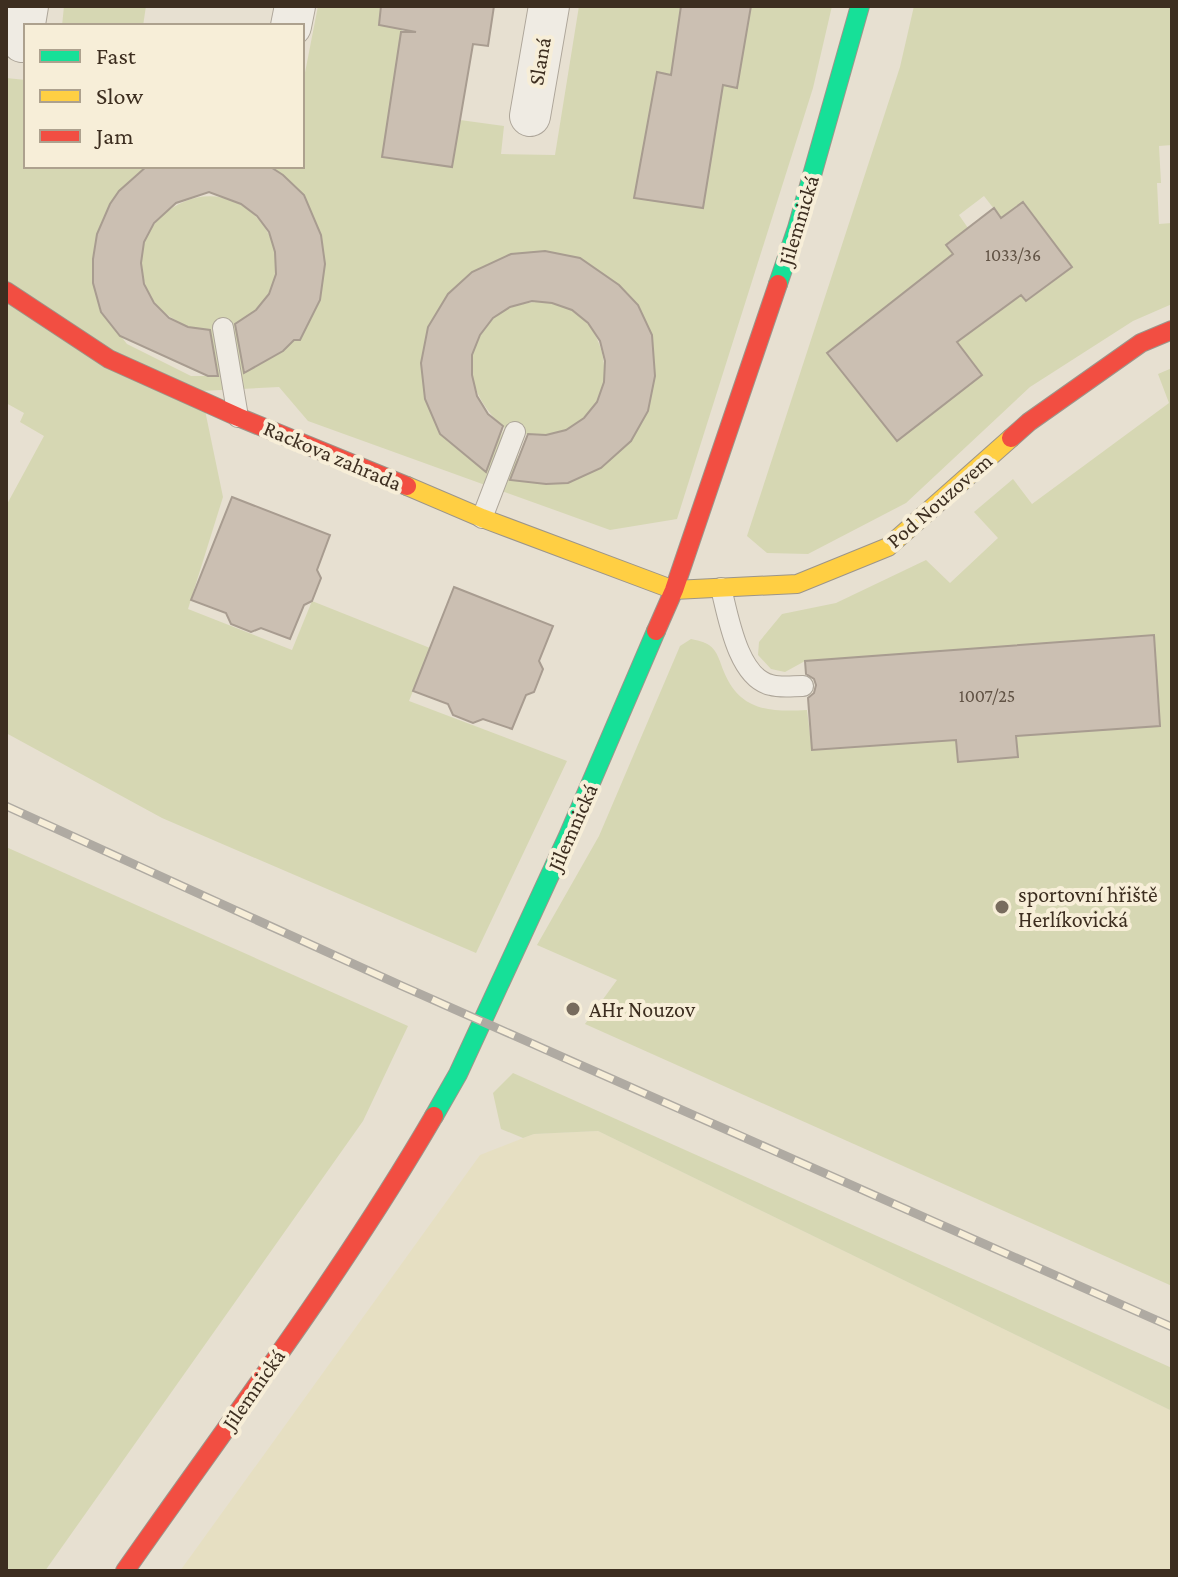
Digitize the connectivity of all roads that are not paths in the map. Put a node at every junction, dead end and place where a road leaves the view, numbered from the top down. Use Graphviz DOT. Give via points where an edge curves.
graph roads {
  1 [pos="549,6"];
  2 [pos="860,6"];
  3 [pos="530,116"];
  4 [pos="6,291"];
  5 [pos="223,328"];
  6 [pos="1172,330"];
  7 [pos="238,417"];
  8 [pos="515,432"];
  9 [pos="482,518"];
  10 [pos="721,588"];
  11 [pos="674,590"];
  12 [pos="803,686"];
  13 [pos="125,1571"];
  1 -- 3 [label="street, Slaná"];
  2 -- 11 [label="street, Jilemnická" via="797,228"];
  4 -- 7 [label="street, Rackova zahrada" via="109,359"];
  5 -- 7 [label="lane"];
  6 -- 10 [label="street, Pod Nouzovem" via="1141,343 1029,422 888,547 797,584"];
  7 -- 9 [label="street, Rackova zahrada"];
  8 -- 9 [label="lane"];
  9 -- 11 [label="street, Rackova zahrada"];
  10 -- 11 [label="street, Pod Nouzovem"];
  10 -- 12 [label="lane" via="747,667 769,685"];
  11 -- 13 [label="street, Jilemnická" via="458,1074 317,1298"];
}
